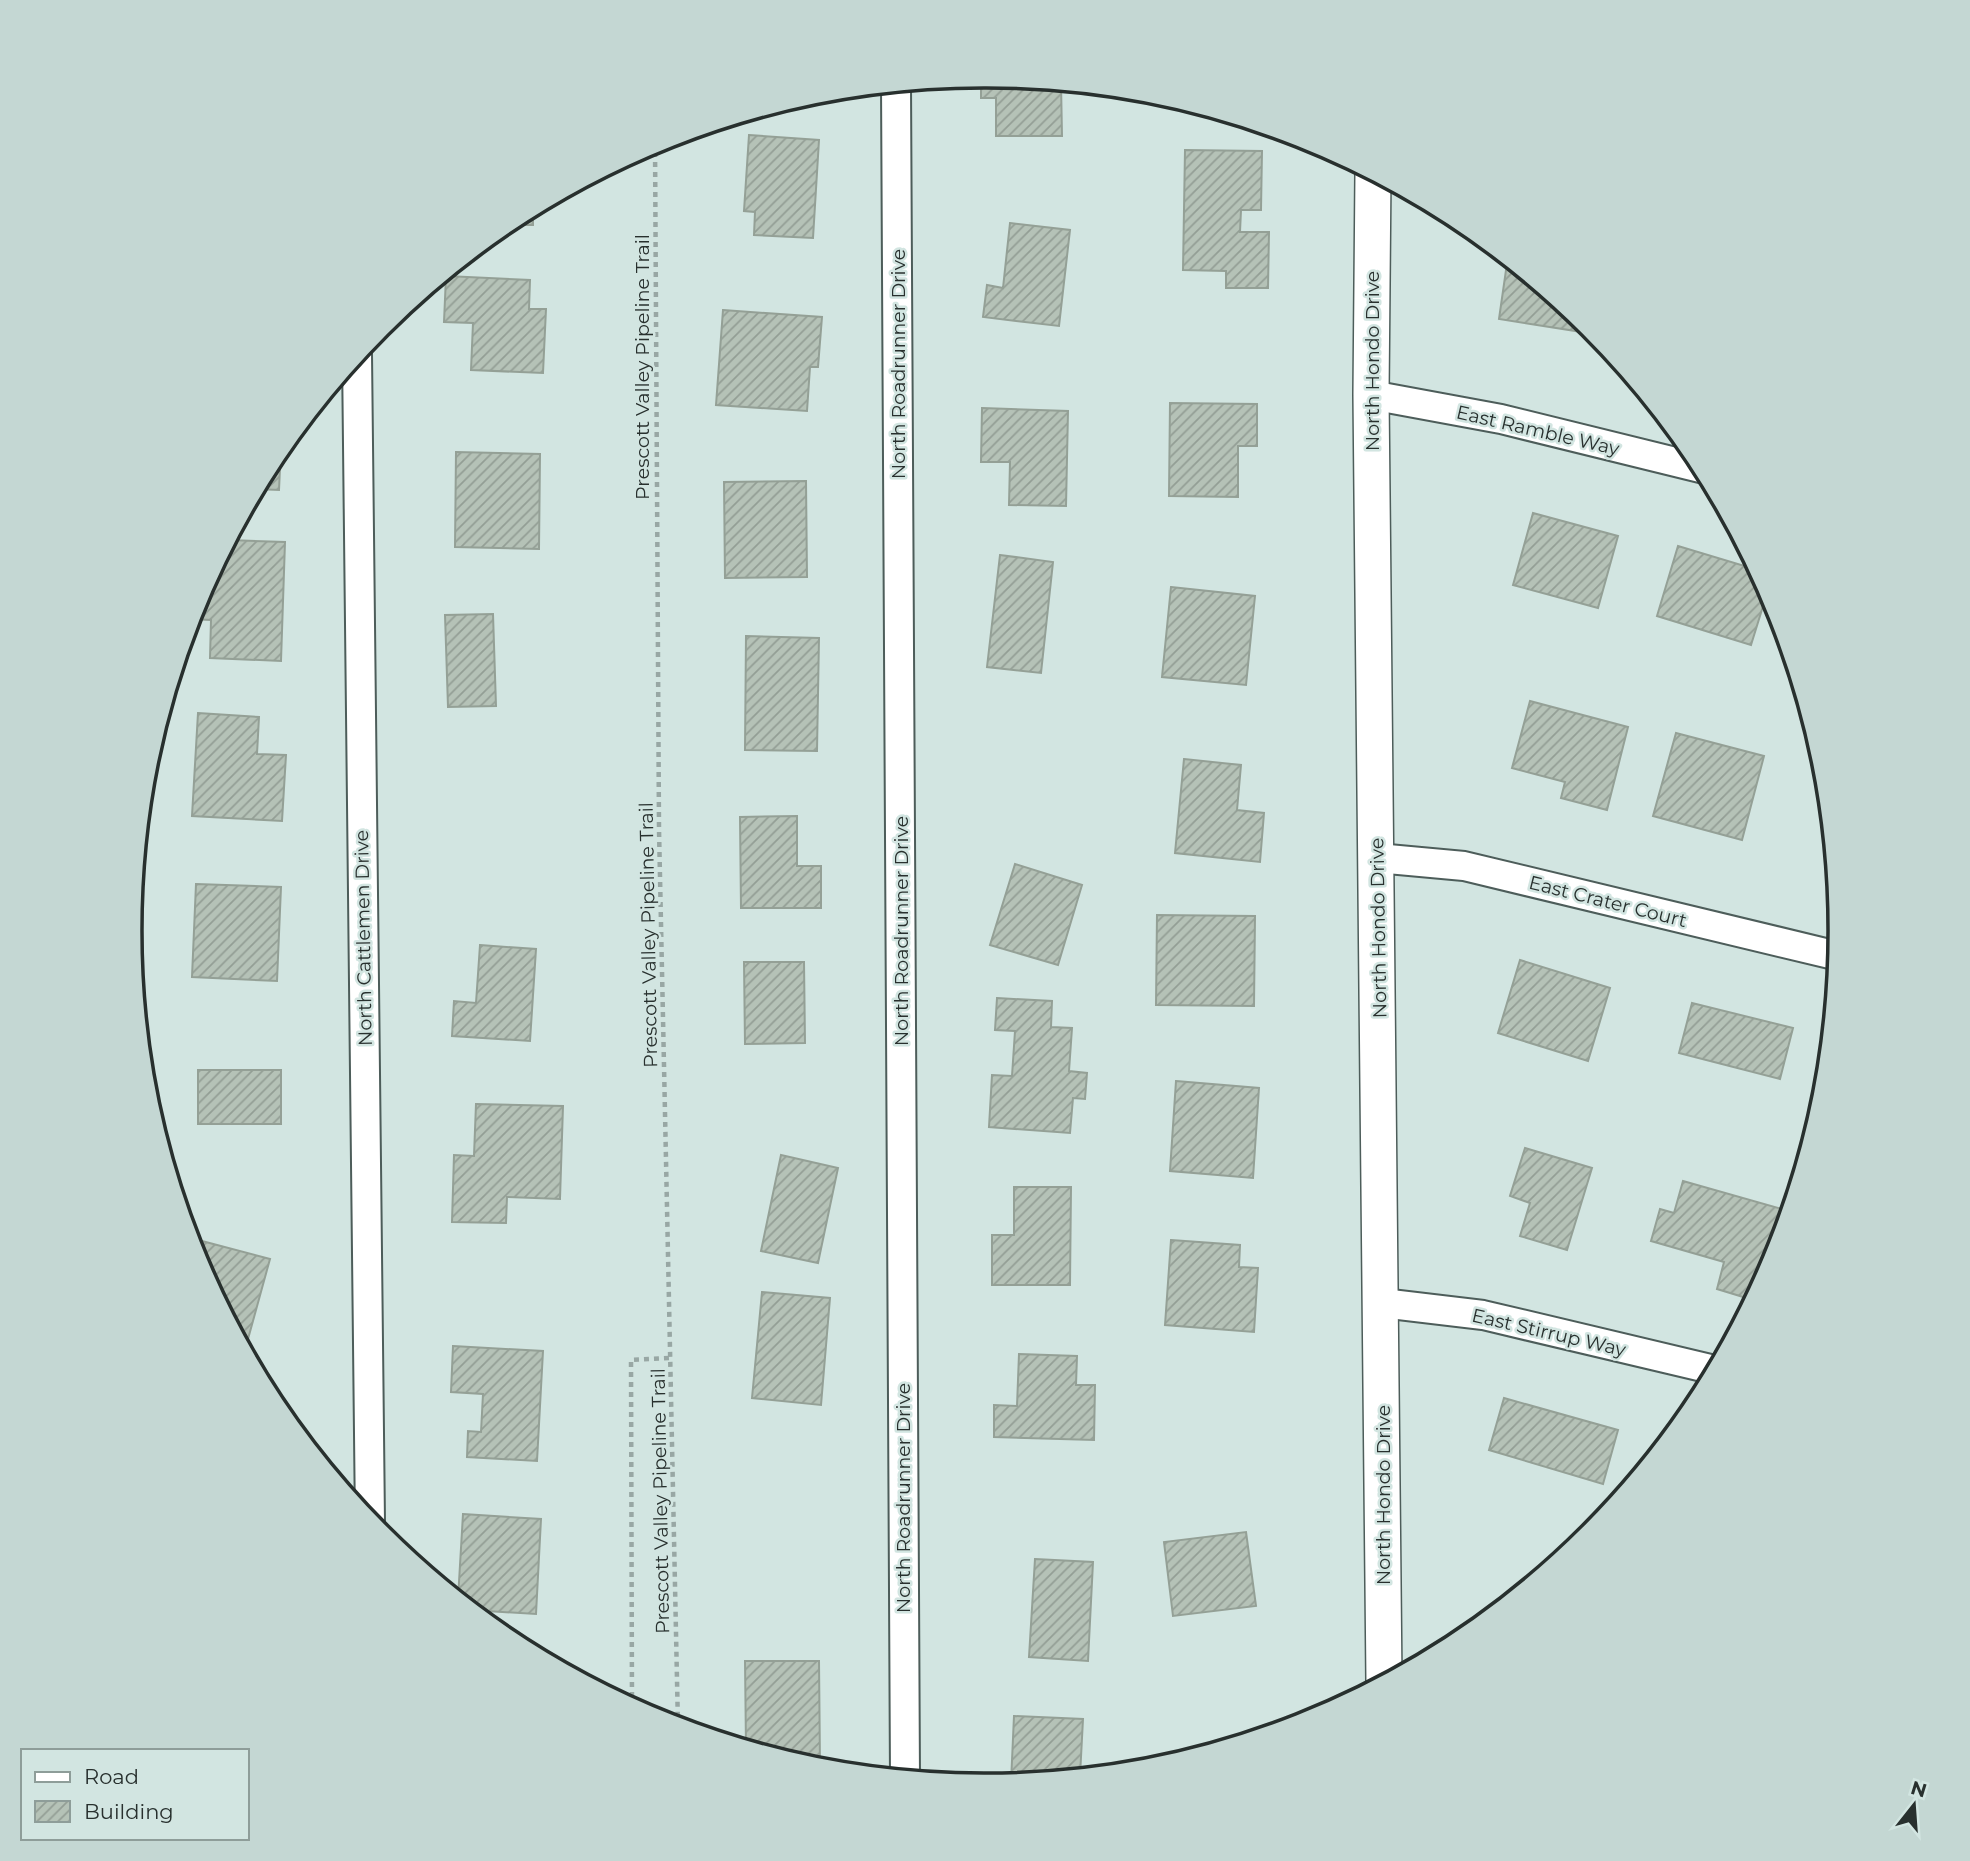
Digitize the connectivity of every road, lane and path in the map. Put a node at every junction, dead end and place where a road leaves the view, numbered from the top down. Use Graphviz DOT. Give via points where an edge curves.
graph roads {
  1 [pos="896,93"];
  2 [pos="655,155"];
  3 [pos="1373,182"];
  4 [pos="357,368"];
  5 [pos="1371,395"];
  6 [pos="1688,465"];
  7 [pos="1377,858"];
  8 [pos="1827,953"];
  9 [pos="1382,1303"];
  10 [pos="671,1358"];
  11 [pos="1705,1368"];
  12 [pos="370,1506"];
  13 [pos="1384,1673"];
  14 [pos="632,1696"];
  15 [pos="678,1715"];
  16 [pos="905,1769"];
  1 -- 16 [label="street, North Roadrunner Drive"];
  2 -- 10 [label="path, Prescott Valley Pipeline Trail" via="659,829"];
  3 -- 5 [label="street, North Hondo Drive"];
  4 -- 12 [label="street, North Cattlemen Drive"];
  5 -- 6 [label="street, East Ramble Way" via="1501,419"];
  5 -- 7 [label="street, North Hondo Drive"];
  7 -- 8 [label="street, East Crater Court" via="1464,866"];
  7 -- 9 [label="street, North Hondo Drive"];
  9 -- 11 [label="street, East Stirrup Way" via="1483,1315"];
  9 -- 13 [label="street, North Hondo Drive"];
  10 -- 14 [label="path" via="631,1360"];
  10 -- 15 [label="path, Prescott Valley Pipeline Trail"];
}
